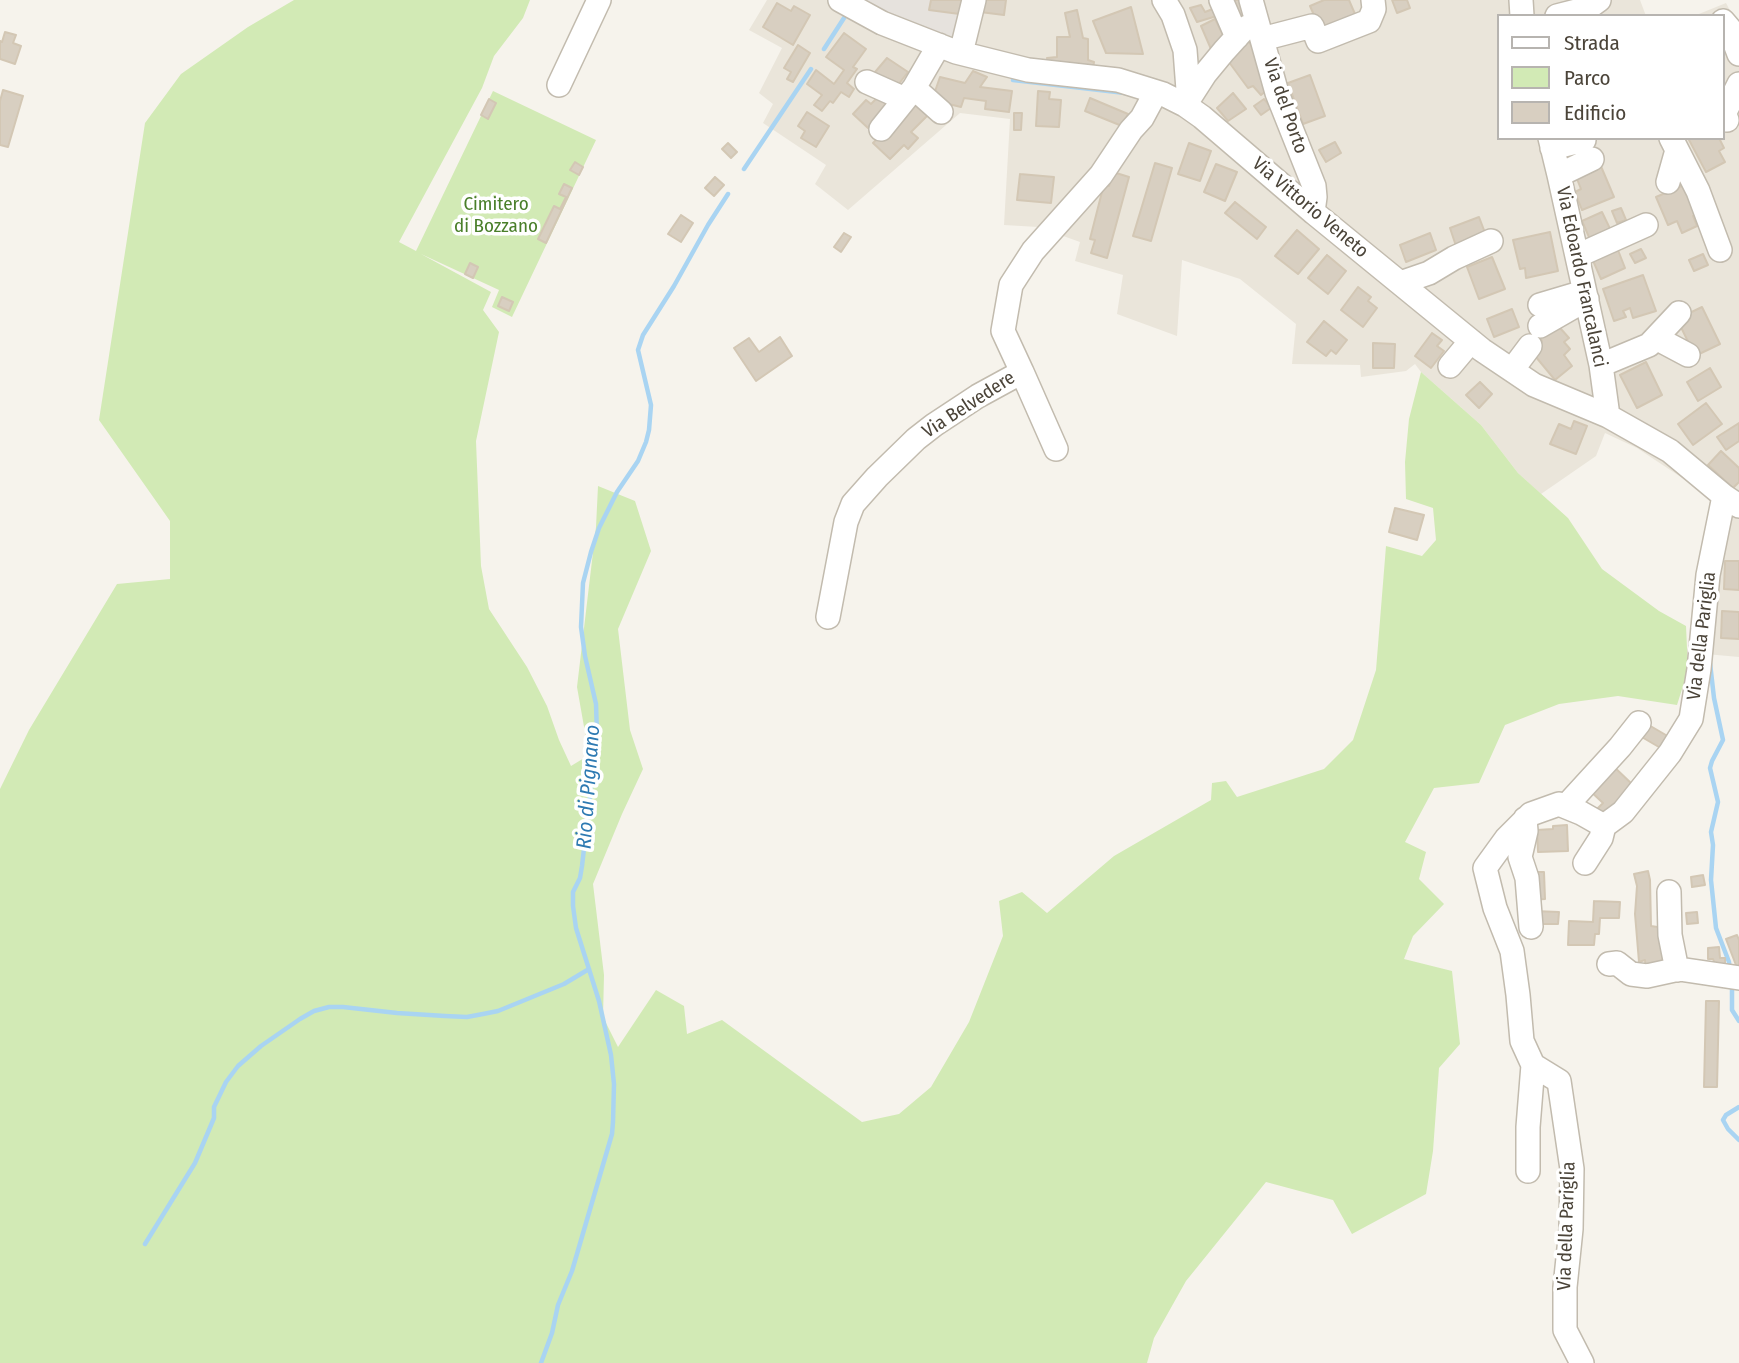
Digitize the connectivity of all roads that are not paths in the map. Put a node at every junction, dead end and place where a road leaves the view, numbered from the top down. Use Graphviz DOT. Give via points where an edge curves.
graph roads {
  1 [pos="599,0"];
  2 [pos="840,0"];
  3 [pos="1164,0"];
  4 [pos="1221,0"];
  5 [pos="1251,0"];
  6 [pos="1373,0"];
  7 [pos="1599,0"];
  8 [pos="978,11"];
  9 [pos="1565,14"];
  10 [pos="1725,24"];
  11 [pos="1260,31"];
  12 [pos="1237,37"];
  13 [pos="939,45"];
  14 [pos="1739,54"];
  15 [pos="971,55"];
  16 [pos="867,82"];
  17 [pos="1739,84"];
  18 [pos="559,85"];
  19 [pos="1156,92"];
  20 [pos="909,93"];
  21 [pos="1185,105"];
  22 [pos="941,112"];
  23 [pos="1725,112"];
  24 [pos="1725,116"];
  25 [pos="1727,120"];
  26 [pos="881,129"];
  27 [pos="1551,143"];
  28 [pos="1674,144"];
  29 [pos="1559,175"];
  30 [pos="1668,182"];
  31 [pos="1313,212"];
  32 [pos="1646,225"];
  33 [pos="1491,241"];
  34 [pos="1720,250"];
  35 [pos="1577,256"];
  36 [pos="1400,283"];
  37 [pos="1586,296"];
  38 [pos="1679,313"];
  39 [pos="1656,338"];
  40 [pos="1688,355"];
  41 [pos="1601,365"];
  42 [pos="1512,370"];
  43 [pos="1022,372"];
  44 [pos="1608,416"];
  45 [pos="1056,449"];
  46 [pos="1731,501"];
  47 [pos="828,617"];
  48 [pos="1639,723"];
  49 [pos="1566,806"];
  50 [pos="1525,819"];
  51 [pos="1604,826"];
  52 [pos="1585,863"];
  53 [pos="1674,893"];
  54 [pos="1531,928"];
  55 [pos="1609,964"];
  56 [pos="1677,970"];
  57 [pos="1733,977"];
  58 [pos="1533,1065"];
  59 [pos="1528,1171"];
  60 [pos="1582,1363"];
  1 -- 18 [label="street"];
  2 -- 13 [label="street, Via Vittorio Veneto" via="882,23"];
  3 -- 21 [label="street" via="1185,50"];
  4 -- 12 [label="street"];
  5 -- 11 [label="street, Via del Porto"];
  6 -- 11 [label="street" via="1369,21 1318,41 1312,26"];
  7 -- 9 [label="street"];
  8 -- 15 [label="street"];
  10 -- 14 [label="street"];
  11 -- 12 [label="street" via="1244,29"];
  11 -- 31 [label="street, Via del Porto" via="1277,93 1314,186"];
  12 -- 21 [label="street"];
  13 -- 15 [label="street, Via Vittorio Veneto"];
  13 -- 20 [label="street"];
  15 -- 19 [label="street, Via Vittorio Veneto" via="1028,70 1118,80"];
  16 -- 20 [label="street"];
  17 -- 23 [label="street"];
  19 -- 21 [label="street, Via Vittorio Veneto"];
  19 -- 43 [label="street, Via Belvedere" via="1101,175 1033,251 1011,285 1003,331"];
  20 -- 22 [label="street"];
  20 -- 26 [label="street"];
  21 -- 31 [label="street, Via Vittorio Veneto"];
  24 -- 25 [label="street"];
  27 -- 29 [label="street, Via Edoardo Francalanci"];
  27 -- 29 [label="street" via="1588,150"];
  28 -- 30 [label="street"];
  28 -- 34 [label="street"];
  29 -- 35 [label="street, Via Edoardo Francalanci"];
  31 -- 36 [label="street, Via Vittorio Veneto"];
  32 -- 35 [label="street"];
  33 -- 36 [label="street"];
  35 -- 37 [label="street, Via Edoardo Francalanci"];
  36 -- 42 [label="street, Via Vittorio Veneto" via="1463,351"];
  37 -- 41 [label="street, Via Edoardo Francalanci"];
  37 -- 42 [label="street" via="1537,326"];
  38 -- 39 [label="street"];
  39 -- 40 [label="street"];
  39 -- 41 [label="street"];
  41 -- 44 [label="street, Via Edoardo Francalanci"];
  42 -- 44 [label="street, Via Vittorio Veneto" via="1534,385"];
  43 -- 45 [label="street"];
  43 -- 47 [label="street, Via Belvedere" via="916,439 853,504"];
  44 -- 46 [label="street, Via Vittorio Veneto" via="1670,451"];
  46 -- 51 [label="street, Via della Pariglia" via="1708,575 1691,719 1623,812"];
  48 -- 49 [label="street"];
  49 -- 50 [label="street" via="1559,803"];
  49 -- 51 [label="street"];
  50 -- 54 [label="street" via="1520,857 1527,878"];
  50 -- 58 [label="street" via="1485,868 1512,951 1522,1041"];
  51 -- 52 [label="street"];
  53 -- 56 [label="street" via="1670,935"];
  55 -- 56 [label="street" via="1647,976"];
  56 -- 57 [label="street"];
  58 -- 59 [label="street"];
  58 -- 60 [label="street, Via della Pariglia" via="1559,1081 1566,1118 1572,1181 1565,1330"];
}
